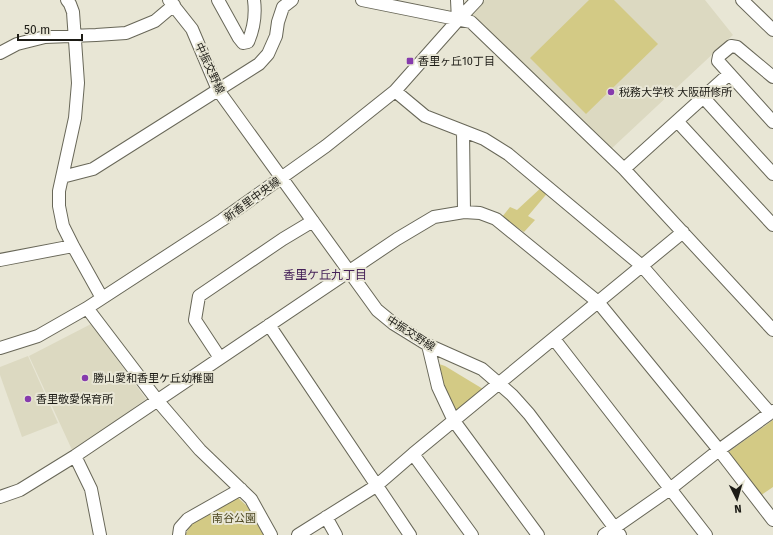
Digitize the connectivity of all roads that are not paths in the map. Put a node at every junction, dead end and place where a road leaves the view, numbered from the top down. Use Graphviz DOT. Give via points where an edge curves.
graph roads {
  1 [pos="67,0"];
  2 [pos="218,0"];
  3 [pos="254,0"];
  4 [pos="292,0"];
  5 [pos="362,0"];
  6 [pos="456,0"];
  7 [pos="477,0"];
  8 [pos="742,0"];
  9 [pos="172,3"];
  10 [pos="458,20"];
  11 [pos="773,30"];
  12 [pos="75,36"];
  13 [pos="0,53"];
  14 [pos="729,74"];
  15 [pos="773,77"];
  16 [pos="218,90"];
  17 [pos="395,91"];
  18 [pos="703,97"];
  19 [pos="677,121"];
  20 [pos="773,122"];
  21 [pos="463,131"];
  22 [pos="624,169"];
  23 [pos="773,174"];
  24 [pos="62,177"];
  25 [pos="281,178"];
  26 [pos="464,212"];
  27 [pos="313,221"];
  28 [pos="773,224"];
  29 [pos="683,232"];
  30 [pos="73,246"];
  31 [pos="0,260"];
  32 [pos="642,266"];
  33 [pos="349,271"];
  34 [pos="102,298"];
  35 [pos="598,302"];
  36 [pos="87,308"];
  37 [pos="268,325"];
  38 [pos="773,330"];
  39 [pos="554,339"];
  40 [pos="428,345"];
  41 [pos="0,348"];
  42 [pos="220,358"];
  43 [pos="499,384"];
  44 [pos="157,400"];
  45 [pos="771,412"];
  46 [pos="454,421"];
  47 [pos="719,450"];
  48 [pos="413,454"];
  49 [pos="75,456"];
  50 [pos="376,486"];
  51 [pos="241,489"];
  52 [pos="670,489"];
  53 [pos="0,497"];
  54 [pos="326,517"];
  55 [pos="773,520"];
  56 [pos="613,532"];
  57 [pos="100,535"];
  58 [pos="179,535"];
  59 [pos="271,535"];
  60 [pos="298,535"];
  61 [pos="336,535"];
  62 [pos="410,535"];
  63 [pos="472,535"];
  64 [pos="538,535"];
  65 [pos="706,535"];
  1 -- 12 [label="street" via="73,12"];
  2 -- 3 [label="street" via="242,43 248,42 253,31 256,12"];
  4 -- 16 [label="street" via="283,7 276,36 268,54 259,64"];
  5 -- 10 [label="street"];
  6 -- 10 [label="street"];
  7 -- 10 [label="street, 新香里中央線"];
  8 -- 11 [label="street"];
  9 -- 12 [label="street" via="155,21 126,33"];
  9 -- 16 [label="street, 中振交野線" via="192,28"];
  10 -- 17 [label="street, 新香里中央線"];
  10 -- 22 [label="street" via="472,22"];
  12 -- 13 [label="street" via="45,37 16,44"];
  12 -- 24 [label="street" via="78,83 75,118"];
  14 -- 15 [label="street" via="718,61 719,56 732,46 737,47"];
  14 -- 18 [label="street"];
  14 -- 20 [label="street"];
  16 -- 24 [label="street" via="93,169"];
  16 -- 25 [label="street, 中振交野線"];
  17 -- 21 [label="street" via="425,116"];
  17 -- 25 [label="street, 新香里中央線"];
  18 -- 19 [label="street"];
  18 -- 23 [label="street"];
  19 -- 22 [label="street"];
  19 -- 28 [label="street"];
  21 -- 26 [label="street"];
  21 -- 32 [label="street" via="508,154"];
  22 -- 29 [label="street"];
  24 -- 30 [label="street" via="59,206 63,226"];
  25 -- 27 [label="street, 中振交野線"];
  25 -- 34 [label="street, 新香里中央線" via="222,220"];
  26 -- 33 [label="street" via="434,217"];
  26 -- 35 [label="street" via="480,213 496,219"];
  27 -- 33 [label="street, 中振交野線"];
  27 -- 42 [label="street" via="199,296 195,320"];
  29 -- 32 [label="street"];
  29 -- 38 [label="street"];
  30 -- 31 [label="street"];
  30 -- 34 [label="street"];
  32 -- 35 [label="street"];
  32 -- 45 [label="street"];
  33 -- 37 [label="street"];
  33 -- 40 [label="street, 中振交野線" via="377,310"];
  34 -- 36 [label="street, 新香里中央線"];
  35 -- 39 [label="street"];
  35 -- 47 [label="street"];
  36 -- 41 [label="street, 新香里中央線" via="38,336"];
  36 -- 44 [label="street"];
  37 -- 42 [label="street"];
  37 -- 50 [label="street"];
  39 -- 43 [label="street"];
  39 -- 52 [label="street"];
  40 -- 43 [label="street, 中振交野線" via="482,369"];
  40 -- 46 [label="street" via="438,387"];
  42 -- 44 [label="street"];
  43 -- 46 [label="street"];
  43 -- 56 [label="street, 中振交野線" via="512,394 529,414"];
  44 -- 49 [label="street"];
  44 -- 51 [label="street" via="200,450"];
  45 -- 47 [label="street"];
  46 -- 48 [label="street"];
  46 -- 64 [label="street"];
  47 -- 52 [label="street"];
  47 -- 55 [label="street"];
  48 -- 50 [label="street"];
  48 -- 63 [label="street"];
  49 -- 53 [label="street" via="20,490"];
  49 -- 57 [label="street" via="91,489"];
  50 -- 54 [label="street"];
  50 -- 62 [label="street"];
  51 -- 58 [label="street" via="188,519 180,528"];
  51 -- 59 [label="street" via="251,499"];
  52 -- 56 [label="street"];
  52 -- 65 [label="street"];
  54 -- 60 [label="street"];
  54 -- 61 [label="street"];
}
